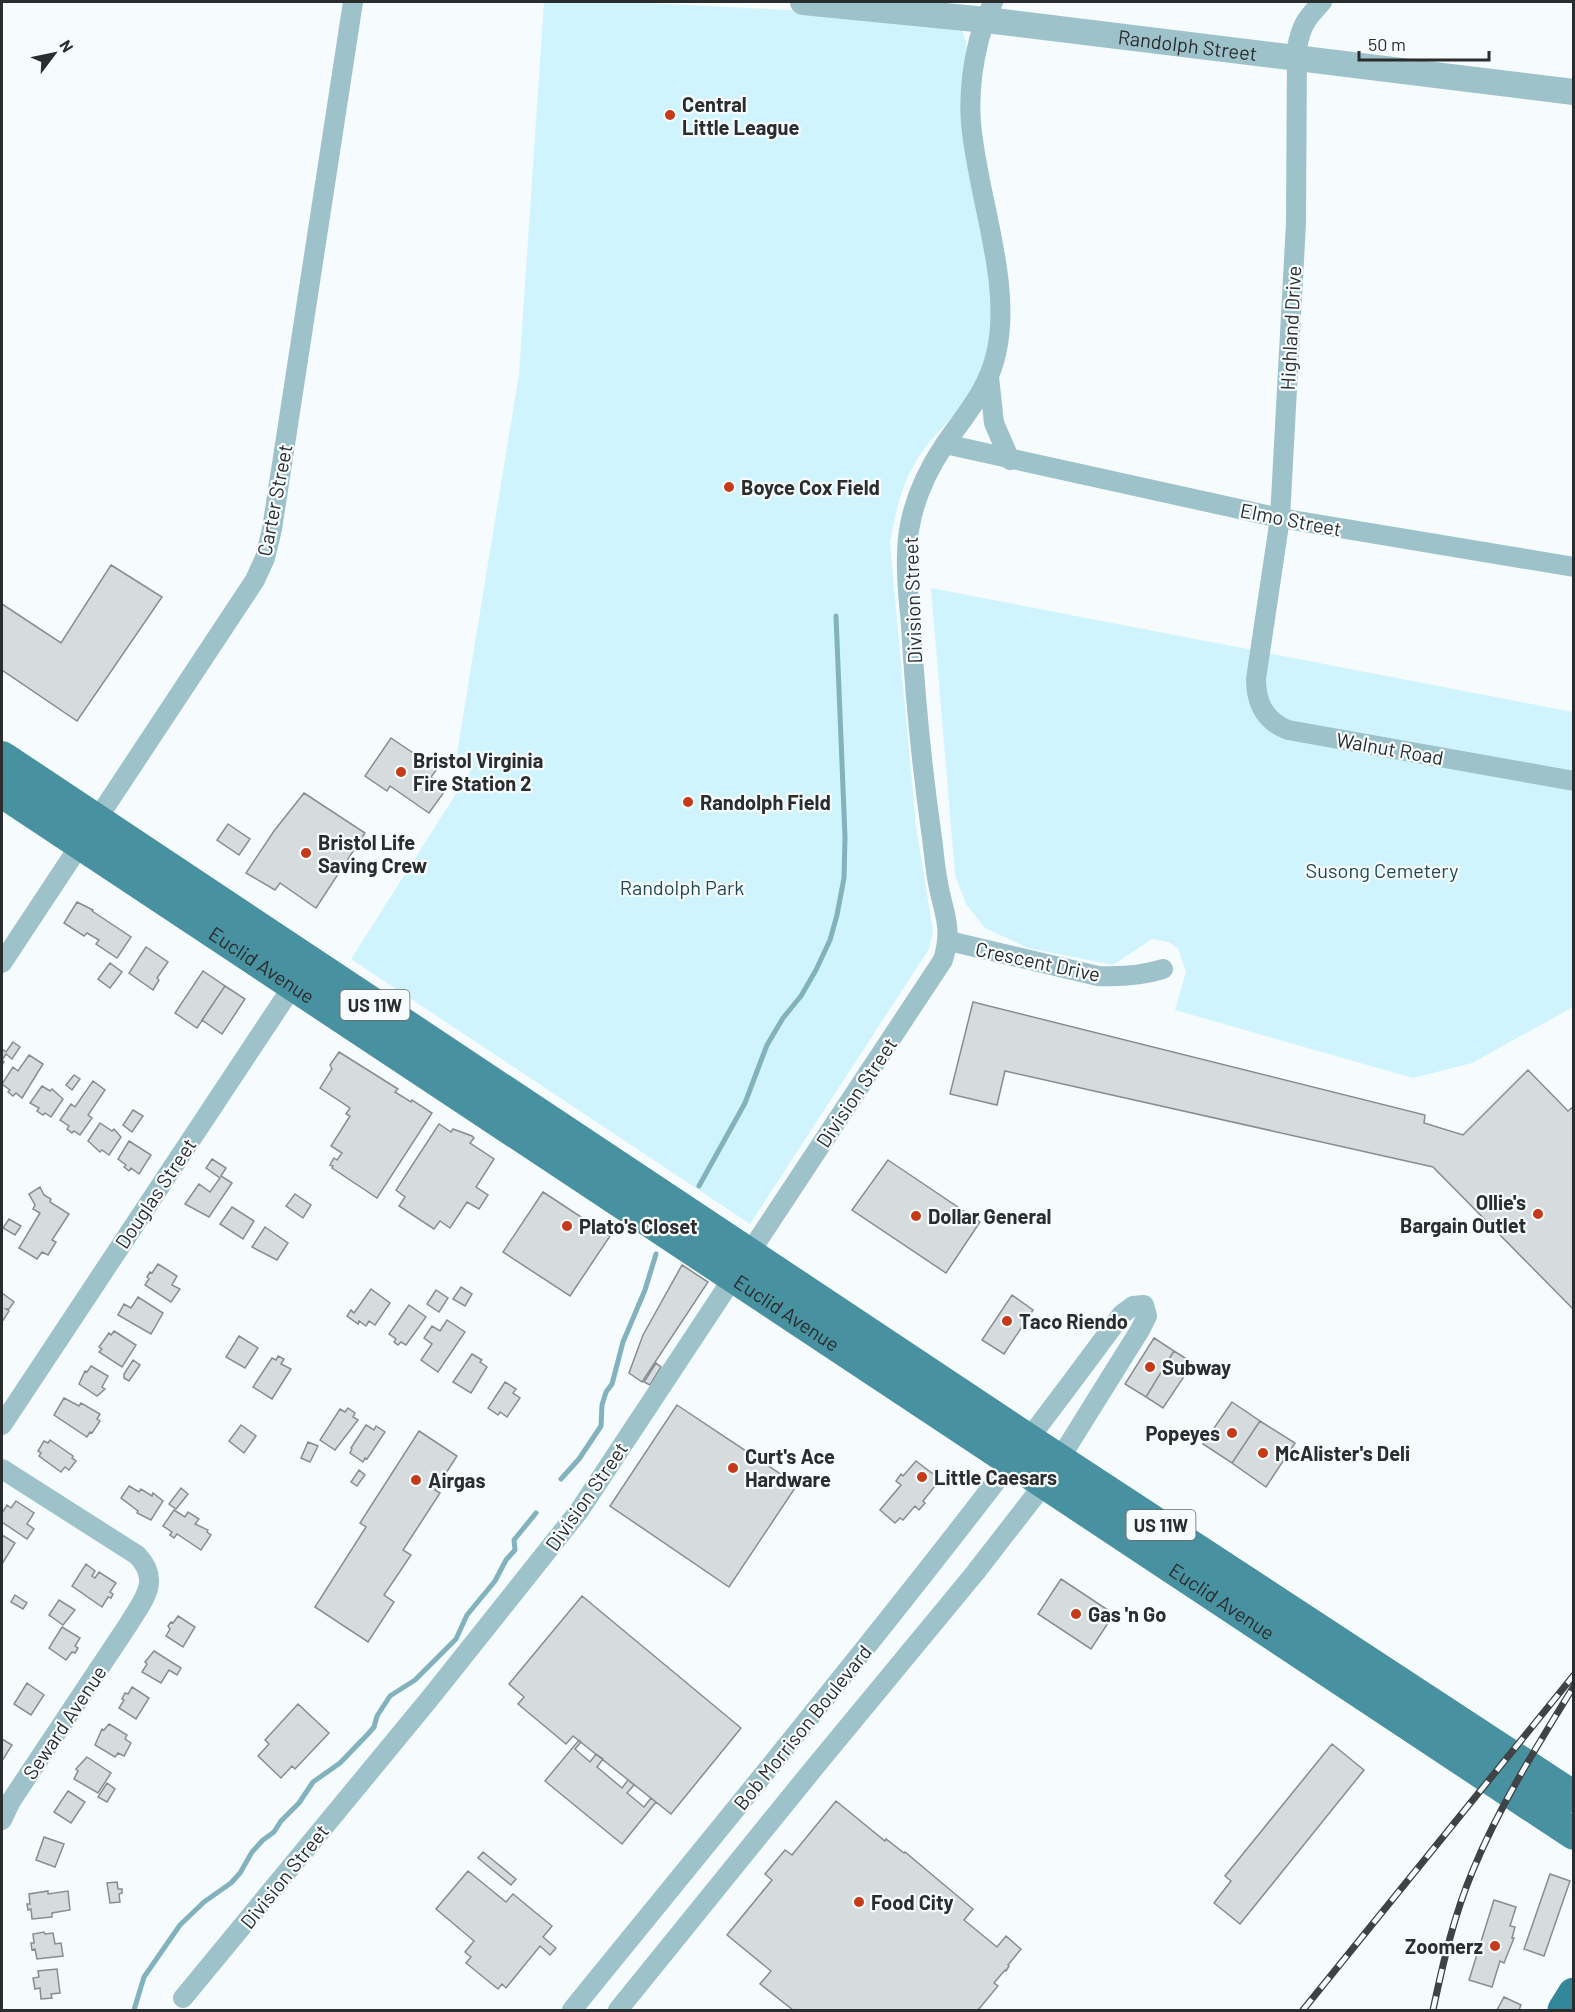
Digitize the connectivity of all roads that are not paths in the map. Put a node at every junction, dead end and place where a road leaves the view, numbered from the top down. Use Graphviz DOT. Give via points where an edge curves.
graph roads {
  1 [pos="353,2"];
  2 [pos="803,2"];
  3 [pos="1322,2"];
  4 [pos="989,11"];
  5 [pos="1297,59"];
  6 [pos="1574,92"];
  7 [pos="989,378"];
  8 [pos="945,444"];
  9 [pos="1010,460"];
  10 [pos="1280,518"];
  11 [pos="1574,567"];
  12 [pos="1259,661"];
  13 [pos="2,757"];
  14 [pos="1574,781"];
  15 [pos="2,792"];
  16 [pos="88,832"];
  17 [pos="949,941"];
  18 [pos="2,963"];
  19 [pos="1163,969"];
  20 [pos="301,974"];
  21 [pos="741,1264"];
  22 [pos="2,1425"];
  23 [pos="1020,1451"];
  24 [pos="2,1469"];
  25 [pos="1052,1471"];
  26 [pos="1574,1797"];
  27 [pos="2,1820"];
  28 [pos="1574,1834"];
  29 [pos="1574,1994"];
  30 [pos="183,1998"];
  31 [pos="572,2010"];
  32 [pos="618,2010"];
  33 [pos="1564,2010"];
  1 -- 16 [label="street, Carter Street" via="265,558 255,580"];
  2 -- 4 [label="street, Randolph Street"];
  3 -- 5 [label="street, Highland Drive" via="1305,19"];
  4 -- 5 [label="street, Randolph Street"];
  4 -- 7 [label="street, Division Street" via="978,42 970,121 998,283 1000,324"];
  5 -- 6 [label="street, Randolph Street"];
  5 -- 10 [label="street, Highland Drive" via="1296,223"];
  7 -- 8 [label="street, Division Street" via="978,400"];
  7 -- 9 [label="street" via="994,423"];
  8 -- 9 [label="street, Elmo Street"];
  8 -- 17 [label="street, Division Street" via="917,496 907,556 924,777"];
  9 -- 10 [label="street, Elmo Street"];
  10 -- 11 [label="street, Elmo Street"];
  10 -- 12 [label="street, Highland Drive"];
  12 -- 14 [label="street, Walnut Road" via="1256,694 1260,707 1283,728"];
  13 -- 16 [label="main road, Euclid Avenue / US 11W"];
  15 -- 16 [label="main road, Euclid Avenue / US 11W"];
  16 -- 18 [label="street, Carter Street"];
  16 -- 20 [label="main road, Euclid Avenue / US 11W"];
  17 -- 19 [label="street, Crescent Drive" via="1098,976 1122,977"];
  17 -- 21 [label="street, Division Street" via="933,978"];
  20 -- 21 [label="main road, Euclid Avenue / US 11W"];
  20 -- 22 [label="street, Douglas Street"];
  21 -- 23 [label="main road, Euclid Avenue / US 11W"];
  21 -- 30 [label="street, Division Street" via="579,1511"];
  23 -- 25 [label="main road, Euclid Avenue / US 11W"];
  23 -- 25 [label="street, Bob Morrison Boulevard" via="1122,1314 1133,1306 1144,1305 1147,1316 1140,1330"];
  23 -- 31 [label="street, Bob Morrison Boulevard" via="836,1686"];
  24 -- 27 [label="street, Seward Avenue" via="137,1555 149,1574 146,1596"];
  25 -- 26 [label="main road, Euclid Avenue / US 11W"];
  25 -- 28 [label="main road, Euclid Avenue / US 11W"];
  25 -- 32 [label="street, Bob Morrison Boulevard" via="975,1574"];
  29 -- 33 [label="highway"];
}
